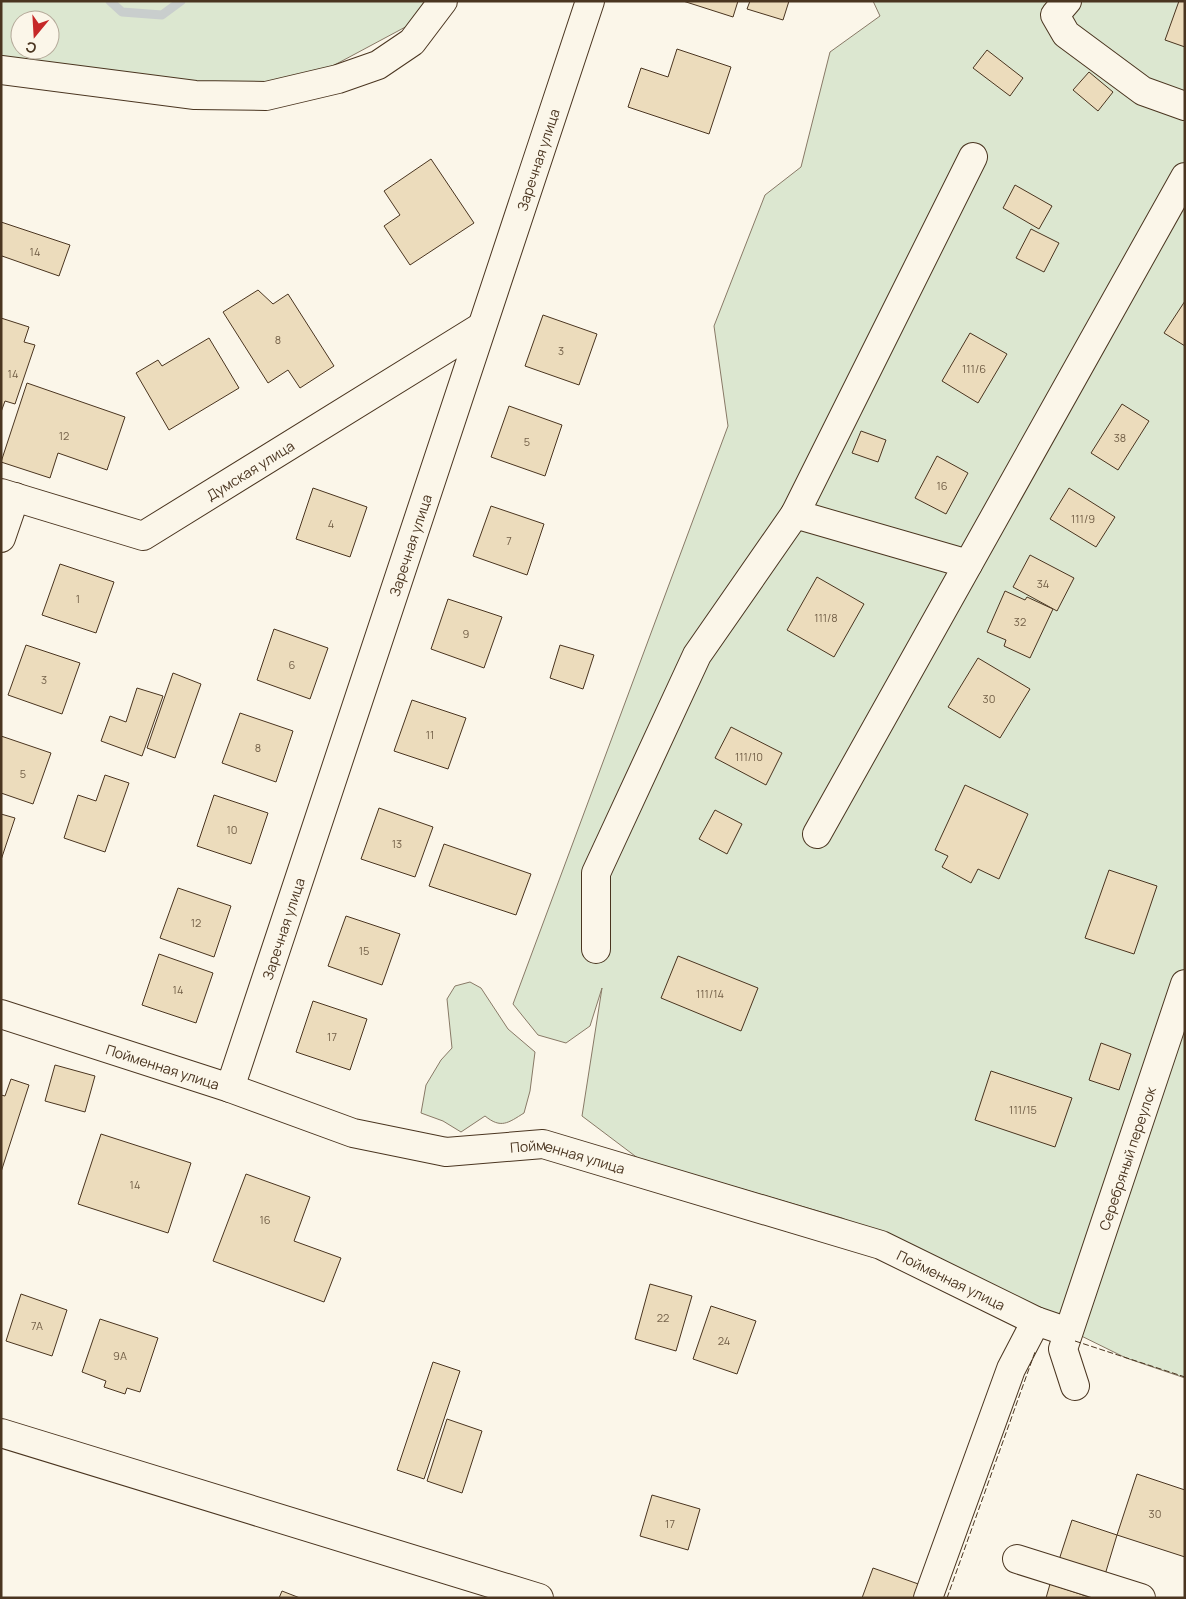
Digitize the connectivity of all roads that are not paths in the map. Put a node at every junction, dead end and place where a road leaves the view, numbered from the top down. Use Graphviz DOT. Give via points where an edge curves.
graph roads {
  1 [pos="443,1"];
  2 [pos="590,1"];
  3 [pos="1067,1"];
  4 [pos="1,70"];
  5 [pos="1185,106"];
  6 [pos="973,157"];
  7 [pos="1185,177"];
  8 [pos="481,326"];
  9 [pos="8,495"];
  10 [pos="795,514"];
  11 [pos="1,538"];
  12 [pos="968,564"];
  13 [pos="817,834"];
  14 [pos="596,949"];
  15 [pos="1185,984"];
  16 [pos="1,1014"];
  17 [pos="230,1088"];
  18 [pos="1036,1321"];
  19 [pos="1068,1332"];
  20 [pos="1075,1386"];
  21 [pos="1,1433"];
  22 [pos="1016,1560"];
  23 [pos="540,1598"];
  24 [pos="928,1598"];
  25 [pos="1141,1598"];
  1 -- 4 [label="street" via="412,42 378,65 338,79 266,96 195,95"];
  2 -- 8 [label="street, Заречная улица"];
  3 -- 5 [label="street" via="1055,16 1066,34 1143,91"];
  6 -- 10 [label="street"];
  7 -- 12 [label="street"];
  8 -- 9 [label="street, Думская улица" via="143,536"];
  8 -- 17 [label="street, Заречная улица"];
  9 -- 11 [label="street"];
  10 -- 12 [label="street"];
  10 -- 14 [label="street" via="697,655 596,873"];
  12 -- 13 [label="street"];
  15 -- 19 [label="street, Серебряный переулок"];
  16 -- 17 [label="street, Пойменная улица"];
  17 -- 18 [label="street, Пойменная улица" via="353,1133 446,1152 543,1144 881,1246"];
  18 -- 19 [label="street, Пойменная улица"];
  18 -- 24 [label="street" via="1011,1369"];
  19 -- 20 [label="street" via="1063,1349"];
  21 -- 23 [label="street"];
  22 -- 25 [label="street"];
}
